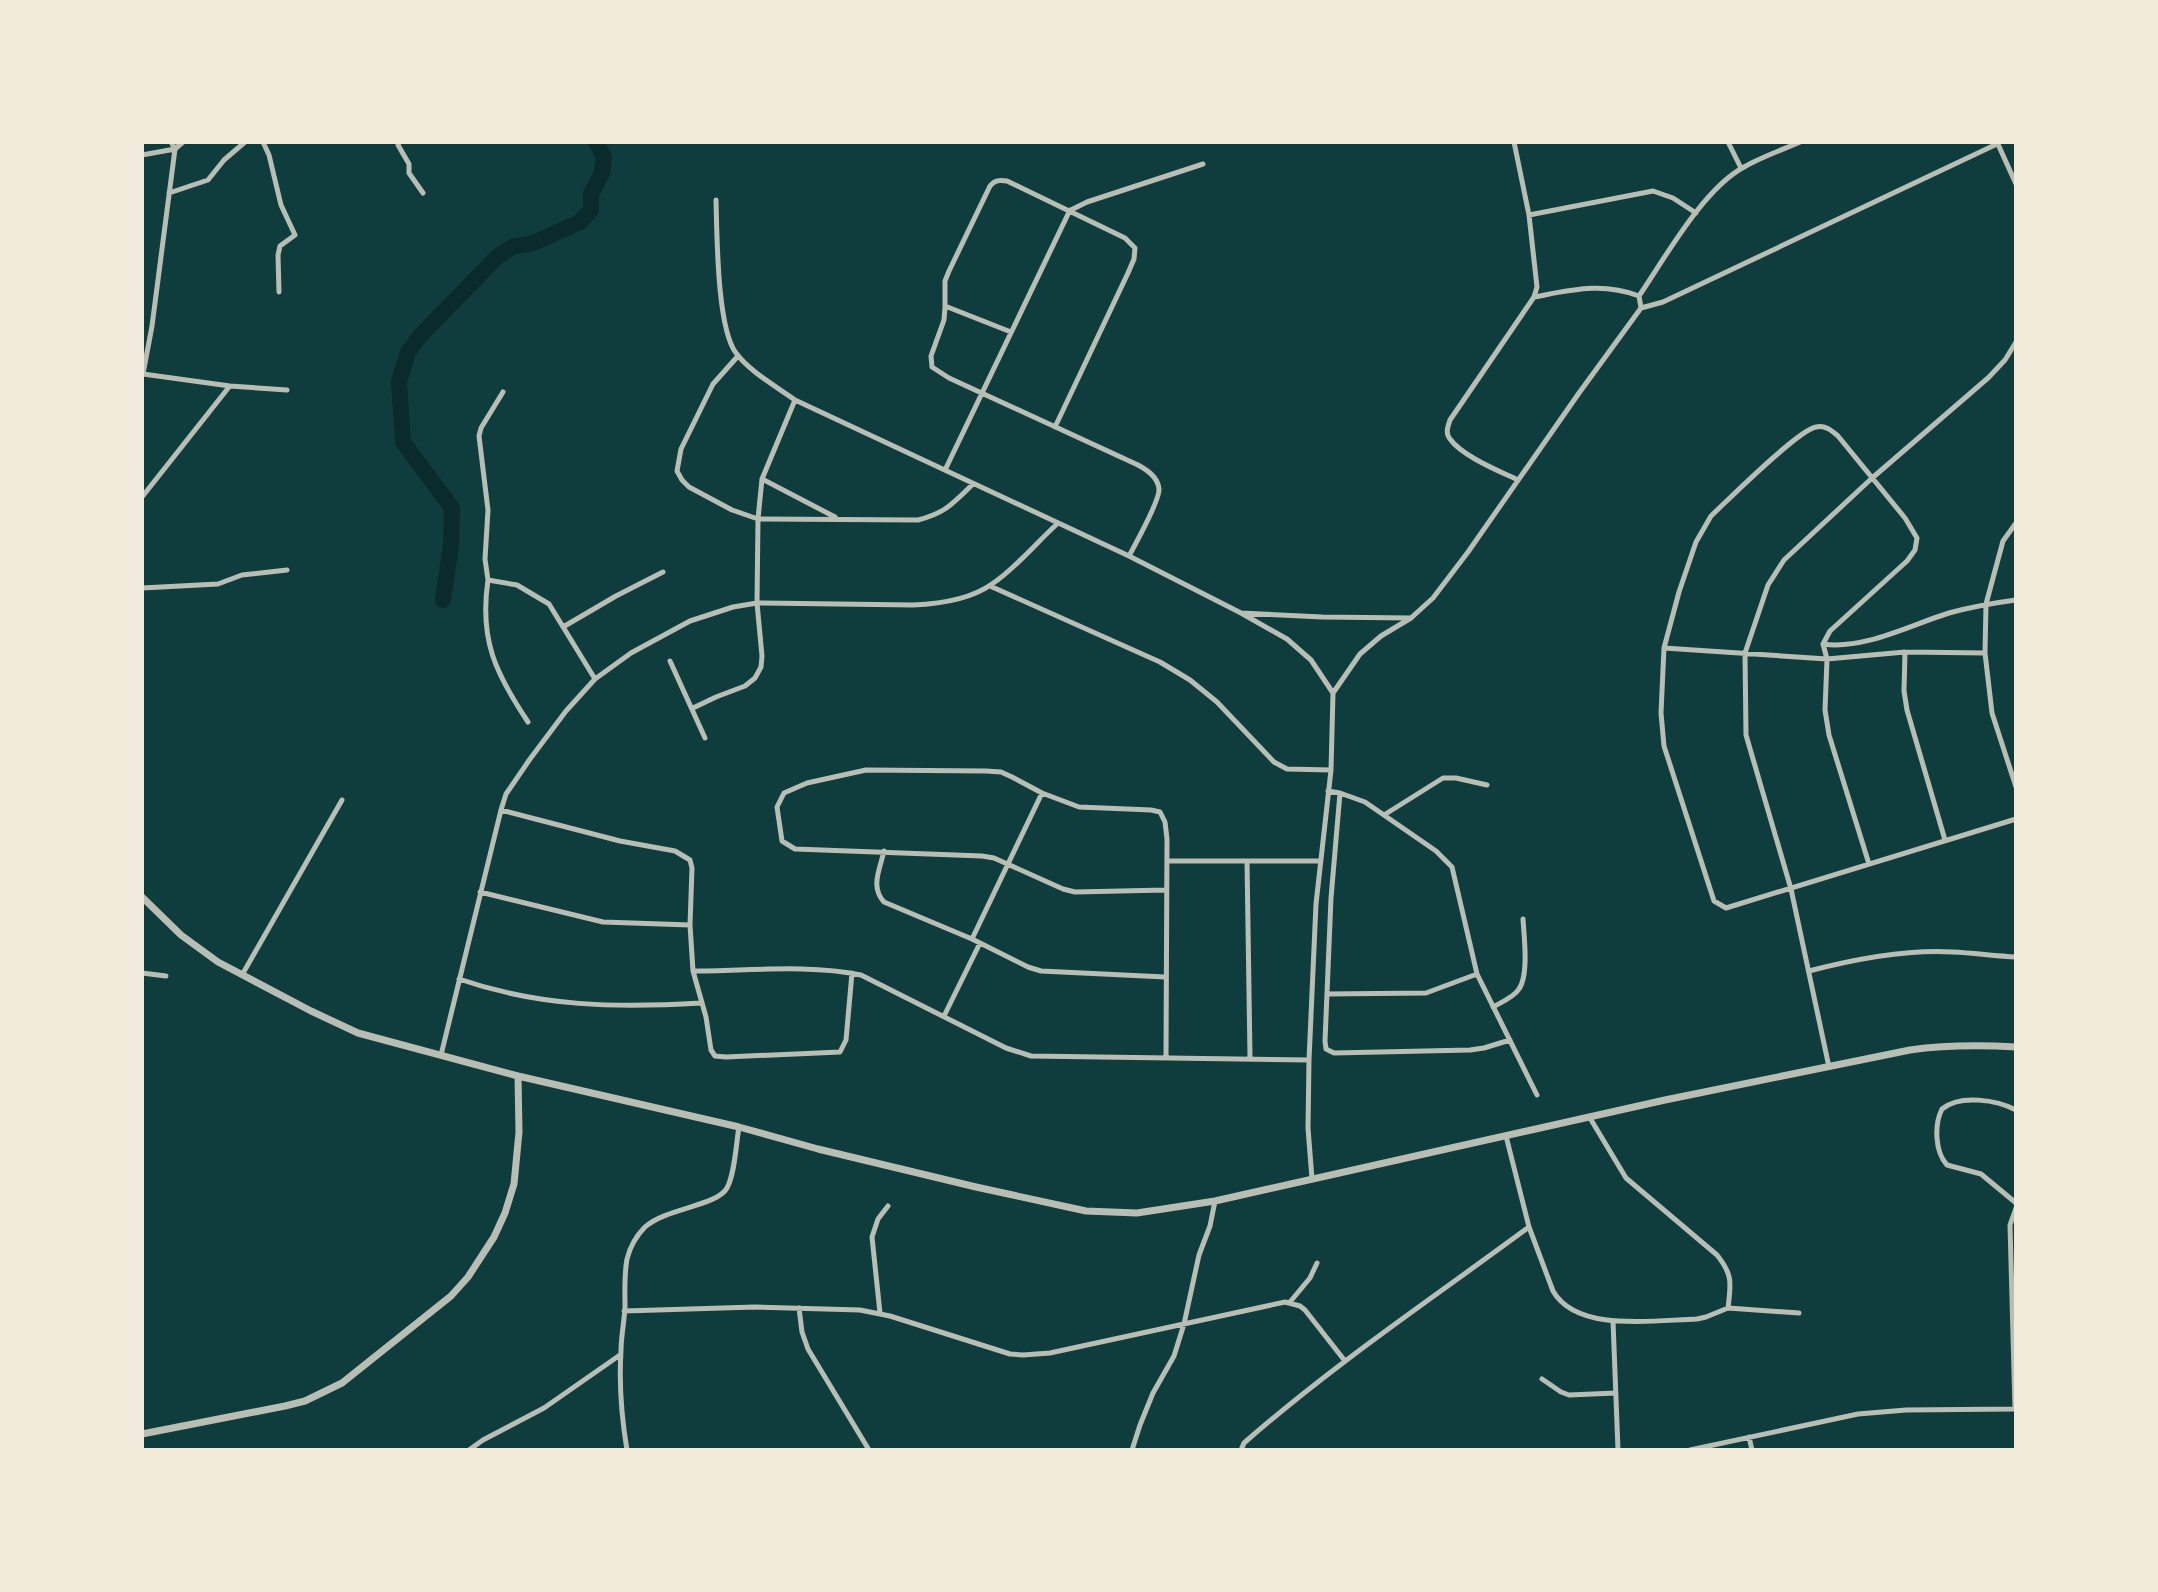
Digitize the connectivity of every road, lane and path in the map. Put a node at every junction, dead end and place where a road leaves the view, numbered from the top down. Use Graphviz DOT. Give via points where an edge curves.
graph roads {
  1 [pos="171,142"];
  2 [pos="183,142"];
  3 [pos="245,142"];
  4 [pos="263,142"];
  5 [pos="399,142"];
  6 [pos="1514,142"];
  7 [pos="1728,142"];
  8 [pos="1800,142"];
  9 [pos="1997,143"];
  10 [pos="175,149"];
  11 [pos="142,155"];
  12 [pos="1203,164"];
  13 [pos="1741,168"];
  14 [pos="2016,184"];
  15 [pos="169,193"];
  16 [pos="423,193"];
  17 [pos="716,200"];
  18 [pos="1070,210"];
  19 [pos="1696,213"];
  20 [pos="1529,215"];
  21 [pos="279,292"];
  22 [pos="1639,296"];
  23 [pos="1534,297"];
  24 [pos="945,306"];
  25 [pos="1641,308"];
  26 [pos="1011,332"];
  27 [pos="2016,342"];
  28 [pos="738,356"];
  29 [pos="142,374"];
  30 [pos="230,386"];
  31 [pos="287,390"];
  32 [pos="503,392"];
  33 [pos="983,392"];
  34 [pos="795,400"];
  35 [pos="1055,427"];
  36 [pos="946,468"];
  37 [pos="762,479"];
  38 [pos="1871,479"];
  39 [pos="1518,480"];
  40 [pos="973,484"];
  41 [pos="142,497"];
  42 [pos="758,519"];
  43 [pos="838,519"];
  44 [pos="2016,523"];
  45 [pos="1057,524"];
  46 [pos="1129,556"];
  47 [pos="287,570"];
  48 [pos="663,572"];
  49 [pos="488,580"];
  50 [pos="990,586"];
  51 [pos="142,588"];
  52 [pos="2016,600"];
  53 [pos="757,603"];
  54 [pos="1986,604"];
  55 [pos="1241,613"];
  56 [pos="1411,618"];
  57 [pos="563,627"];
  58 [pos="1823,644"];
  59 [pos="1664,648"];
  60 [pos="1905,652"];
  61 [pos="1745,653"];
  62 [pos="1985,653"];
  63 [pos="1827,659"];
  64 [pos="670,661"];
  65 [pos="595,679"];
  66 [pos="1333,693"];
  67 [pos="693,708"];
  68 [pos="528,722"];
  69 [pos="705,738"];
  70 [pos="1331,770"];
  71 [pos="1487,785"];
  72 [pos="2016,787"];
  73 [pos="1328,791"];
  74 [pos="1042,793"];
  75 [pos="1340,793"];
  76 [pos="342,800"];
  77 [pos="501,810"];
  78 [pos="1384,815"];
  79 [pos="2016,819"];
  80 [pos="1945,840"];
  81 [pos="884,851"];
  82 [pos="1167,861"];
  83 [pos="1247,861"];
  84 [pos="1321,861"];
  85 [pos="1007,864"];
  86 [pos="1869,864"];
  87 [pos="1791,889"];
  88 [pos="1166,890"];
  89 [pos="480,892"];
  90 [pos="142,897"];
  91 [pos="1523,919"];
  92 [pos="690,925"];
  93 [pos="972,939"];
  94 [pos="980,943"];
  95 [pos="2016,957"];
  96 [pos="693,971"];
  97 [pos="1809,971"];
  98 [pos="142,973"];
  99 [pos="853,973"];
  100 [pos="1477,974"];
  101 [pos="166,976"];
  102 [pos="245,977"];
  103 [pos="1165,977"];
  104 [pos="459,979"];
  105 [pos="1327,994"];
  106 [pos="701,1003"];
  107 [pos="1493,1007"];
  108 [pos="944,1016"];
  109 [pos="1510,1040"];
  110 [pos="2016,1047"];
  111 [pos="441,1055"];
  112 [pos="1250,1057"];
  113 [pos="1166,1058"];
  114 [pos="1309,1060"];
  115 [pos="1829,1067"];
  116 [pos="518,1076"];
  117 [pos="1537,1095"];
  118 [pos="2016,1110"];
  119 [pos="1590,1118"];
  120 [pos="739,1127"];
  121 [pos="1506,1136"];
  122 [pos="1312,1179"];
  123 [pos="1215,1201"];
  124 [pos="888,1206"];
  125 [pos="2016,1206"];
  126 [pos="1529,1227"];
  127 [pos="1317,1263"];
  128 [pos="1290,1302"];
  129 [pos="799,1308"];
  130 [pos="1728,1308"];
  131 [pos="624,1311"];
  132 [pos="880,1313"];
  133 [pos="1799,1313"];
  134 [pos="1613,1321"];
  135 [pos="1184,1324"];
  136 [pos="620,1354"];
  137 [pos="1345,1361"];
  138 [pos="1542,1379"];
  139 [pos="1616,1393"];
  140 [pos="2016,1409"];
  141 [pos="142,1434"];
  142 [pos="1749,1437"];
  143 [pos="469,1450"];
  144 [pos="627,1450"];
  145 [pos="869,1450"];
  146 [pos="1132,1450"];
  147 [pos="1241,1450"];
  148 [pos="1618,1450"];
  149 [pos="1690,1450"];
  150 [pos="1752,1450"];
  1 -- 10 [label="street"];
  2 -- 10 [label="street"];
  3 -- 15 [label="street" via="208,180"];
  4 -- 21 [label="street" via="295,235 280,246"];
  5 -- 16 [label="street" via="409,173"];
  6 -- 20 [label="street"];
  7 -- 13 [label="street"];
  8 -- 13 [label="street"];
  9 -- 14 [label="street"];
  9 -- 25 [label="street"];
  10 -- 11 [label="street"];
  10 -- 15 [label="street"];
  12 -- 18 [label="street"];
  13 -- 19 [label="street"];
  15 -- 29 [label="street"];
  17 -- 28 [label="street" via="724,321"];
  18 -- 24 [label="street" via="1007,181 990,186 945,281"];
  18 -- 26 [label="street"];
  18 -- 35 [label="street" via="1135,248"];
  19 -- 20 [label="street" via="1653,191"];
  19 -- 22 [label="street"];
  20 -- 23 [label="street" via="1537,280"];
  22 -- 23 [label="street" via="1595,287"];
  22 -- 25 [label="street"];
  23 -- 39 [label="street" via="1447,428 1450,439 1473,458"];
  24 -- 26 [label="street"];
  24 -- 33 [label="street" via="932,367"];
  25 -- 39 [label="street"];
  26 -- 33 [label="street"];
  27 -- 38 [label="street" via="1988,378"];
  28 -- 34 [label="street"];
  28 -- 42 [label="street" via="713,384 681,449 677,471 704,496"];
  29 -- 30 [label="street"];
  30 -- 31 [label="street"];
  30 -- 41 [label="street"];
  32 -- 49 [label="street" via="479,436 488,510"];
  33 -- 35 [label="street"];
  33 -- 36 [label="street"];
  34 -- 36 [label="street"];
  34 -- 37 [label="street"];
  35 -- 46 [label="street" via="1138,465 1159,485"];
  36 -- 40 [label="street"];
  37 -- 42 [label="street"];
  37 -- 43 [label="street"];
  38 -- 58 [label="street" via="1916,533 1917,544 1907,561 1830,631"];
  38 -- 59 [label="street" via="1829,428 1804,432 1704,526"];
  38 -- 61 [label="street" via="1784,560 1768,585"];
  39 -- 56 [label="street" via="1433,598"];
  40 -- 43 [label="street" via="945,510 927,518"];
  40 -- 45 [label="street"];
  42 -- 43 [label="street"];
  42 -- 53 [label="street"];
  44 -- 54 [label="street" via="2003,541"];
  45 -- 46 [label="street"];
  45 -- 50 [label="street"];
  46 -- 55 [label="street"];
  47 -- 51 [label="street" via="242,575 218,584"];
  48 -- 57 [label="street"];
  49 -- 57 [label="street" via="517,585 540,598"];
  49 -- 68 [label="street" via="490,652"];
  50 -- 53 [label="street" via="936,605"];
  50 -- 70 [label="street" via="1190,680 1281,767"];
  52 -- 54 [label="street"];
  53 -- 65 [label="street" via="690,621"];
  53 -- 67 [label="street" via="759,673 745,686"];
  54 -- 58 [label="street" via="1858,643"];
  54 -- 62 [label="street"];
  55 -- 56 [label="street"];
  55 -- 66 [label="street" via="1287,639 1317,667"];
  56 -- 66 [label="street" via="1360,654"];
  57 -- 65 [label="street"];
  58 -- 63 [label="street"];
  59 -- 61 [label="street"];
  59 -- 87 [label="street" via="1664,746 1711,895 1726,908"];
  60 -- 62 [label="street"];
  60 -- 63 [label="street"];
  60 -- 80 [label="street" via="1907,710"];
  61 -- 63 [label="street"];
  61 -- 87 [label="street" via="1746,735"];
  62 -- 72 [label="street" via="1992,713"];
  63 -- 86 [label="street" via="1829,735"];
  64 -- 67 [label="street"];
  65 -- 77 [label="street" via="545,738 506,794"];
  66 -- 70 [label="street"];
  67 -- 69 [label="street"];
  70 -- 73 [label="street"];
  71 -- 78 [label="street" via="1443,778"];
  73 -- 75 [label="street"];
  73 -- 84 [label="street"];
  74 -- 81 [label="street" via="1001,772 881,769 807,783 784,793 777,807 782,841 790,848"];
  74 -- 82 [label="street" via="1087,809 1160,812"];
  74 -- 85 [label="street"];
  75 -- 78 [label="street"];
  75 -- 105 [label="street"];
  76 -- 102 [label="street"];
  77 -- 89 [label="street"];
  77 -- 92 [label="street" via="683,854 691,863"];
  78 -- 100 [label="street" via="1452,867"];
  79 -- 80 [label="street"];
  80 -- 86 [label="street"];
  81 -- 85 [label="street" via="982,856"];
  81 -- 93 [label="street" via="876,888 884,902"];
  82 -- 83 [label="street"];
  82 -- 88 [label="street"];
  83 -- 84 [label="street"];
  83 -- 112 [label="street"];
  84 -- 114 [label="street"];
  85 -- 88 [label="street" via="1075,892"];
  85 -- 93 [label="street"];
  86 -- 87 [label="street"];
  87 -- 97 [label="street"];
  88 -- 103 [label="street"];
  89 -- 92 [label="street" via="603,922"];
  89 -- 104 [label="street"];
  90 -- 102 [label="street" via="198,949"];
  91 -- 107 [label="street" via="1523,980 1517,992"];
  92 -- 96 [label="street"];
  93 -- 94 [label="street"];
  94 -- 103 [label="street" via="1041,971"];
  94 -- 108 [label="street"];
  95 -- 97 [label="street" via="1907,954"];
  96 -- 99 [label="street"];
  96 -- 106 [label="street"];
  97 -- 115 [label="street"];
  98 -- 101 [label="street"];
  99 -- 106 [label="street" via="846,1040 836,1054 715,1056"];
  99 -- 108 [label="street"];
  100 -- 105 [label="street" via="1426,993"];
  100 -- 107 [label="street"];
  102 -- 111 [label="street" via="358,1033"];
  103 -- 113 [label="street"];
  104 -- 106 [label="street" via="556,1001 634,1007"];
  104 -- 111 [label="street"];
  105 -- 109 [label="street" via="1325,1047 1334,1053 1470,1050"];
  107 -- 109 [label="street"];
  108 -- 113 [label="street" via="1022,1054"];
  109 -- 117 [label="street"];
  110 -- 115 [label="street" via="1942,1045"];
  111 -- 116 [label="street"];
  112 -- 113 [label="street"];
  112 -- 114 [label="street"];
  114 -- 122 [label="street"];
  115 -- 119 [label="street"];
  116 -- 120 [label="street"];
  116 -- 141 [label="street" via="514,1184 483,1255 451,1296 323,1393 285,1406"];
  118 -- 125 [label="street" via="1996,1102 1952,1102 1942,1109 1937,1127 1943,1162 1981,1174"];
  119 -- 121 [label="street"];
  119 -- 130 [label="street" via="1626,1178 1727,1267"];
  120 -- 123 [label="street" via="1086,1211 1137,1213"];
  120 -- 131 [label="street" via="730,1180 720,1196 659,1218 635,1239 627,1259"];
  121 -- 122 [label="street"];
  121 -- 126 [label="street"];
  122 -- 123 [label="street"];
  123 -- 135 [label="street"];
  124 -- 132 [label="street" via="872,1237"];
  125 -- 140 [label="street" via="2010,1225"];
  126 -- 134 [label="street" via="1559,1301 1598,1320"];
  126 -- 137 [label="street"];
  127 -- 128 [label="street"];
  128 -- 135 [label="street"];
  128 -- 137 [label="street" via="1305,1310"];
  129 -- 131 [label="street"];
  129 -- 132 [label="street"];
  129 -- 145 [label="street" via="808,1349"];
  130 -- 133 [label="street"];
  130 -- 134 [label="street" via="1697,1319"];
  131 -- 136 [label="street"];
  132 -- 135 [label="street" via="1023,1355"];
  134 -- 139 [label="street"];
  135 -- 146 [label="street"];
  136 -- 143 [label="street" via="544,1408"];
  136 -- 144 [label="street"];
  137 -- 147 [label="street"];
  138 -- 139 [label="street" via="1569,1395"];
  139 -- 148 [label="street"];
  140 -- 142 [label="street" via="1858,1414"];
  142 -- 149 [label="street"];
  142 -- 150 [label="street"];
}
